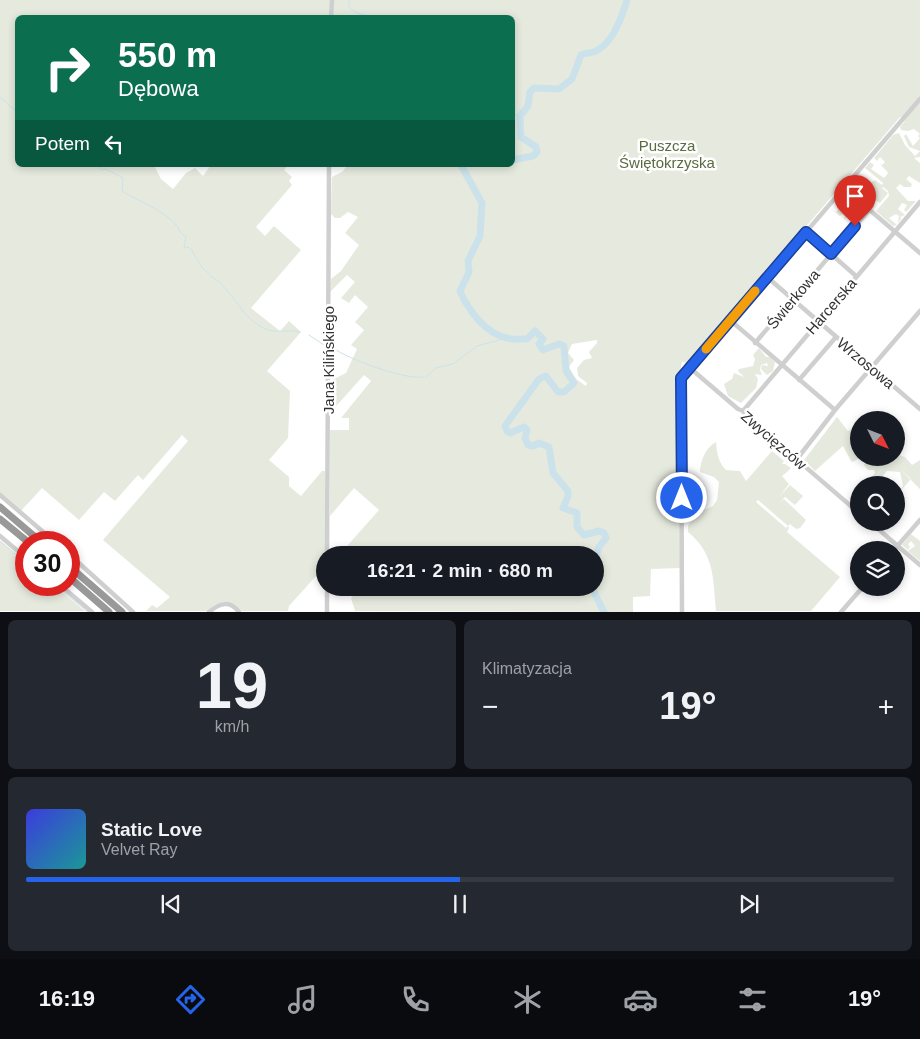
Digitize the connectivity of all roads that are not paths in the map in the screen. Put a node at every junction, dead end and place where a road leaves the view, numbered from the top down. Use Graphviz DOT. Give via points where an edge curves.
graph roads {
  1 [pos="332,0"];
  2 [pos="331,15"];
  3 [pos="920,99"];
  4 [pos="329,167"];
  5 [pos="844,188"];
  6 [pos="920,202"];
  7 [pos="869,210"];
  8 [pos="895,231"];
  9 [pos="806,232"];
  10 [pos="920,253"];
  11 [pos="831,254"];
  12 [pos="856,276"];
  13 [pos="767,277"];
  14 [pos="792,299"];
  15 [pos="920,311"];
  16 [pos="730,320"];
  17 [pos="817,321"];
  18 [pos="836,337"];
  19 [pos="756,342"];
  20 [pos="781,364"];
  21 [pos="690,368"];
  22 [pos="872,368"];
  23 [pos="799,380"];
  24 [pos="920,409"];
  25 [pos="835,410"];
  26 [pos="743,411"];
  27 [pos="797,459"];
  28 [pos="0,495"];
  29 [pos="850,505"];
  30 [pos="0,507"];
  31 [pos="0,519"];
  32 [pos="920,520"];
  33 [pos="15,531"];
  34 [pos="29,531"];
  35 [pos="42,531"];
  36 [pos="879,531"];
  37 [pos="0,536"];
  38 [pos="889,541"];
  39 [pos="902,541"];
  40 [pos="327,546"];
  41 [pos="15,550"];
  42 [pos="905,555"];
  43 [pos="80,564"];
  44 [pos="920,566"];
  45 [pos="80,576"];
  46 [pos="80,587"];
  47 [pos="73,596"];
  48 [pos="327,596"];
  49 [pos="855,596"];
  50 [pos="92,612"];
  51 [pos="109,612"];
  52 [pos="122,612"];
  53 [pos="133,612"];
  54 [pos="209,612"];
  55 [pos="239,612"];
  56 [pos="327,612"];
  57 [pos="682,612"];
  58 [pos="841,612"];
  1 -- 2 [label="street"];
  3 -- 5 [label="street"];
  4 -- 40 [label="street, Jana Kilińskiego"];
  5 -- 7 [label="street"];
  5 -- 9 [label="street"];
  6 -- 8 [label="street, Harcerska"];
  7 -- 8 [label="street"];
  7 -- 11 [label="street, Świerkowa"];
  8 -- 10 [label="street"];
  8 -- 12 [label="street, Harcerska"];
  9 -- 11 [label="street"];
  9 -- 13 [label="street"];
  11 -- 12 [label="street"];
  11 -- 14 [label="street, Świerkowa"];
  12 -- 17 [label="street, Harcerska"];
  13 -- 14 [label="street, Wrzosowa"];
  13 -- 16 [label="street"];
  14 -- 17 [label="street, Wrzosowa"];
  14 -- 19 [label="street, Świerkowa"];
  15 -- 22 [label="street"];
  16 -- 19 [label="street"];
  16 -- 21 [label="street"];
  17 -- 18 [label="street, Wrzosowa"];
  17 -- 20 [label="street, Harcerska"];
  18 -- 22 [label="street, Wrzosowa"];
  18 -- 23 [label="street"];
  19 -- 20 [label="street"];
  20 -- 23 [label="street"];
  20 -- 26 [label="street, Harcerska"];
  21 -- 26 [label="street, Zwycięzców"];
  21 -- 57 [label="street" via="681,378"];
  22 -- 24 [label="street, Wrzosowa"];
  22 -- 25 [label="street"];
  23 -- 25 [label="street"];
  25 -- 27 [label="street"];
  26 -- 27 [label="street, Zwycięzców"];
  27 -- 29 [label="street, Zwycięzców"];
  28 -- 35 [label="street"];
  30 -- 34 [label="highway"];
  31 -- 33 [label="highway"];
  32 -- 39 [label="street"];
  36 -- 38 [label="street"];
  37 -- 41 [label="street"];
  42 -- 44 [label="street"];
  43 -- 53 [label="street"];
  45 -- 52 [label="highway"];
  46 -- 51 [label="highway"];
  47 -- 50 [label="street"];
  48 -- 56 [label="street"];
  49 -- 58 [label="street"];
  54 -- 55 [label="street" via="226,603"];
}
